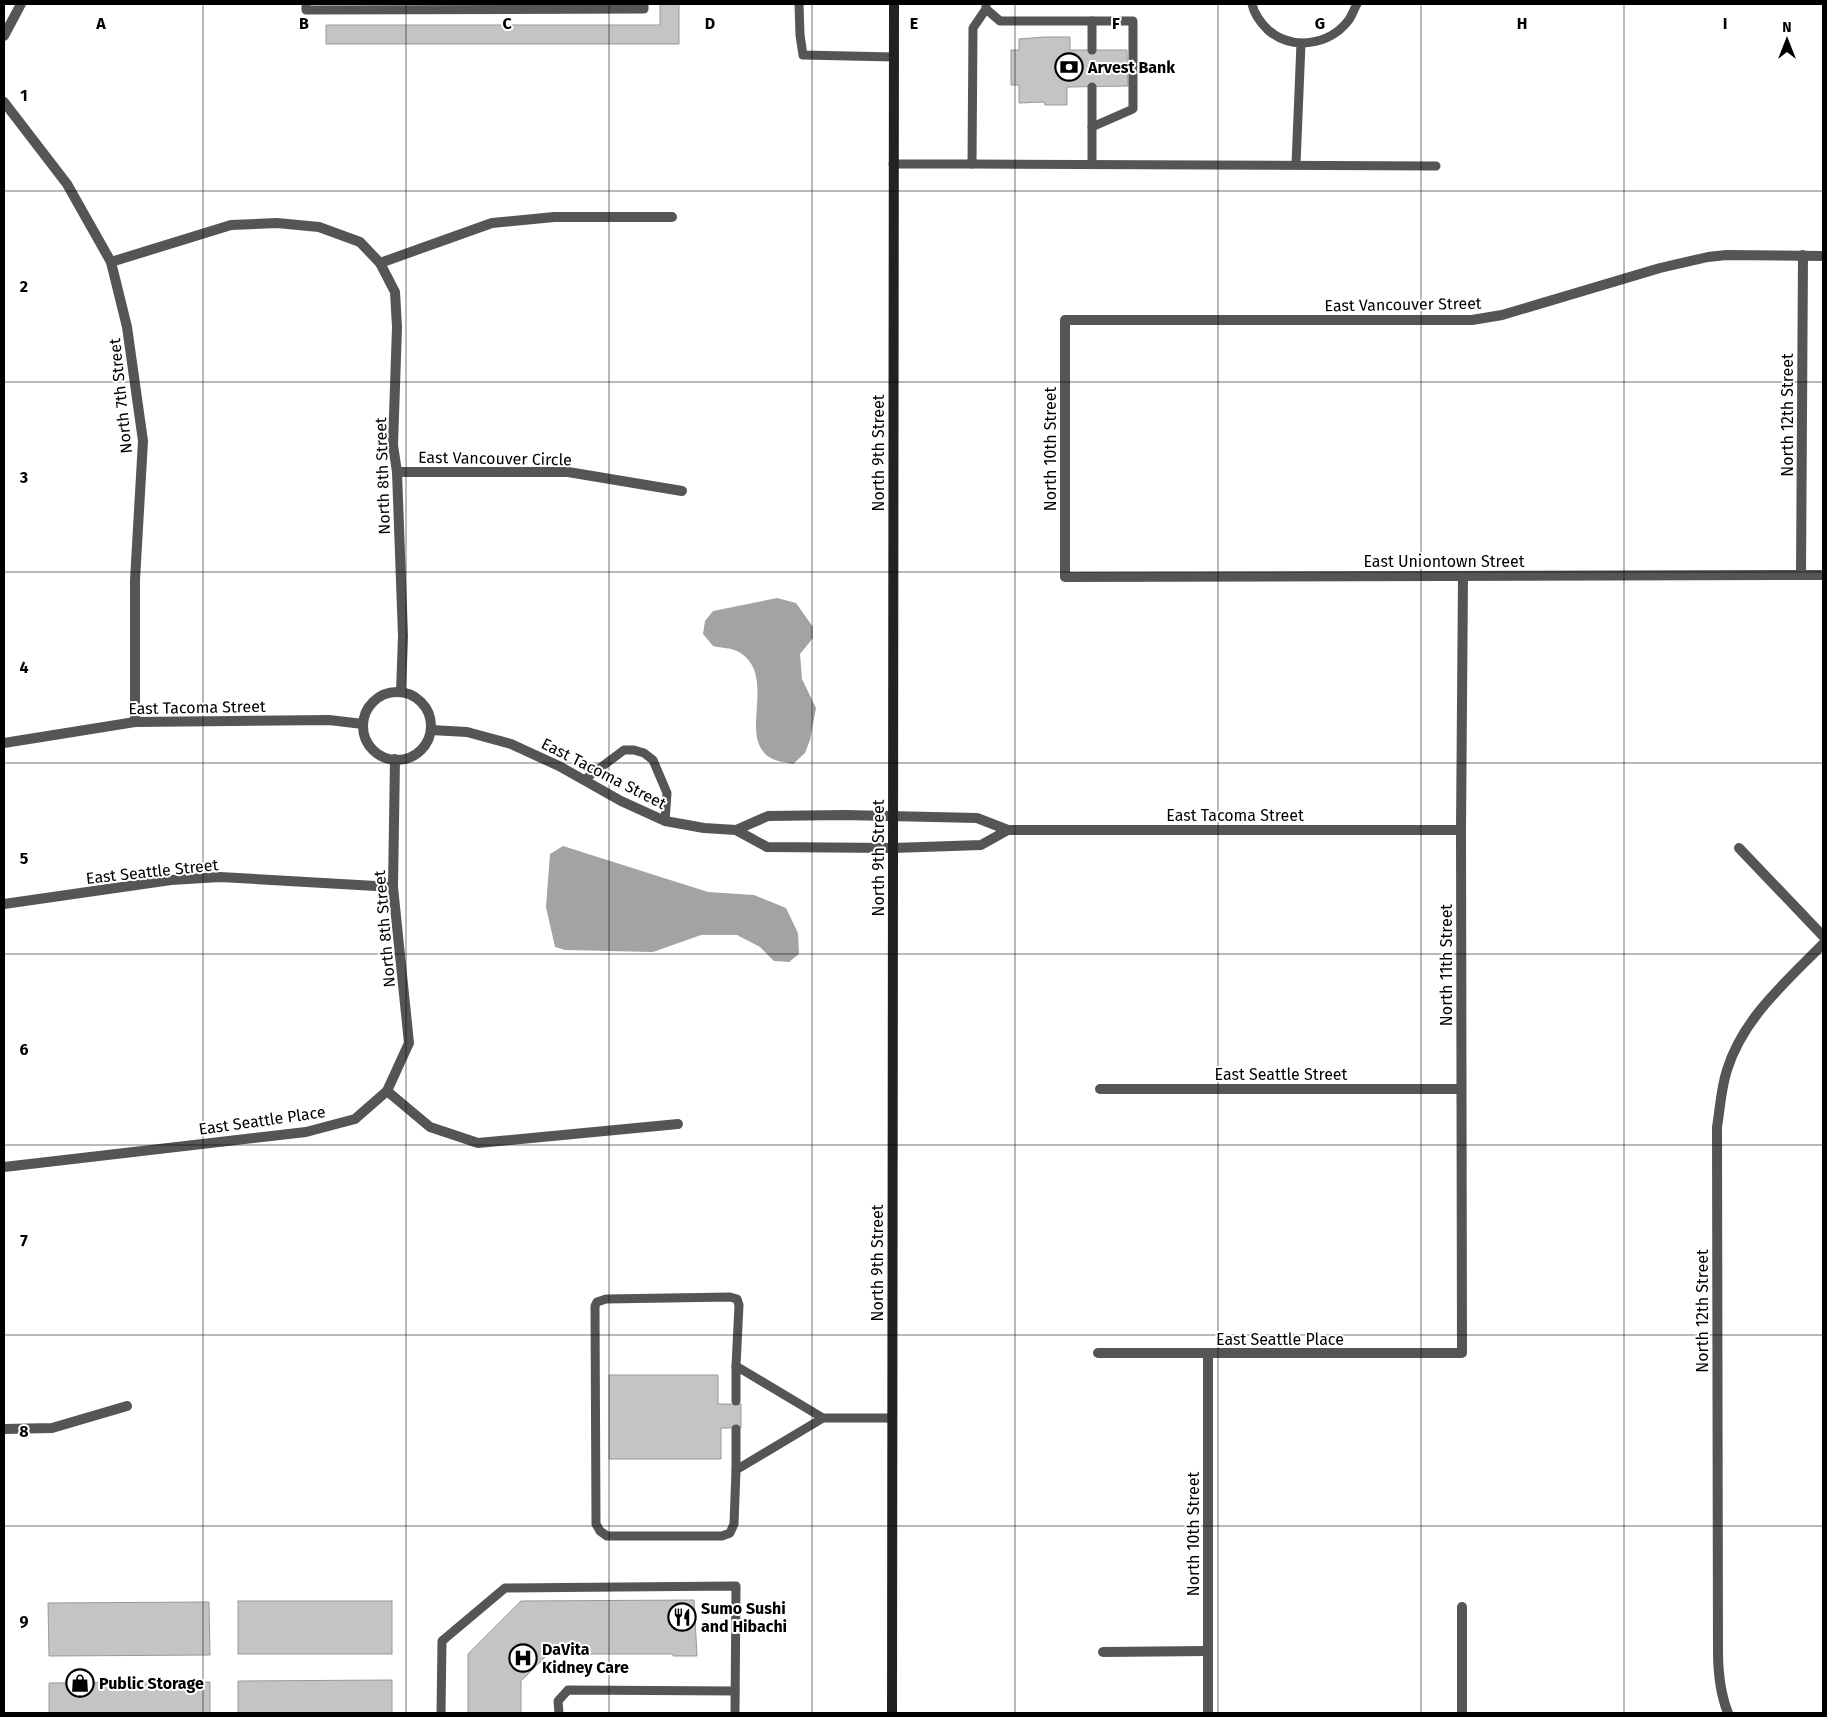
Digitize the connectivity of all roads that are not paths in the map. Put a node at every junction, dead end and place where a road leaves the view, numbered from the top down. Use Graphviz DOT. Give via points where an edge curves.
graph roads {
  1 [pos="21,4"];
  2 [pos="306,4"];
  3 [pos="644,4"];
  4 [pos="799,4"];
  5 [pos="894,4"];
  6 [pos="1252,4"];
  7 [pos="1357,4"];
  8 [pos="491,6"];
  9 [pos="540,6"];
  10 [pos="593,6"];
  11 [pos="986,6"];
  12 [pos="354,7"];
  13 [pos="397,7"];
  14 [pos="438,7"];
  15 [pos="1092,21"];
  16 [pos="4,36"];
  17 [pos="1301,43"];
  18 [pos="1092,50"];
  19 [pos="894,57"];
  20 [pos="1092,87"];
  21 [pos="4,102"];
  22 [pos="1092,127"];
  23 [pos="1092,163"];
  24 [pos="893,164"];
  25 [pos="972,164"];
  26 [pos="1296,164"];
  27 [pos="1436,166"];
  28 [pos="672,217"];
  29 [pos="1803,255"];
  30 [pos="1823,256"];
  31 [pos="111,262"];
  32 [pos="380,263"];
  33 [pos="1065,320"];
  34 [pos="397,472"];
  35 [pos="682,491"];
  36 [pos="1801,575"];
  37 [pos="1823,575"];
  38 [pos="1463,576"];
  39 [pos="1065,577"];
  40 [pos="401,692"];
  41 [pos="135,722"];
  42 [pos="363,724"];
  43 [pos="431,730"];
  44 [pos="4,743"];
  45 [pos="395,760"];
  46 [pos="584,780"];
  47 [pos="893,815"];
  48 [pos="665,822"];
  49 [pos="736,830"];
  50 [pos="1008,830"];
  51 [pos="1461,830"];
  52 [pos="893,848"];
  53 [pos="1739,848"];
  54 [pos="393,887"];
  55 [pos="4,904"];
  56 [pos="1823,936"];
  57 [pos="1823,944"];
  58 [pos="1100,1089"];
  59 [pos="1461,1089"];
  60 [pos="387,1091"];
  61 [pos="678,1124"];
  62 [pos="4,1167"];
  63 [pos="1098,1353"];
  64 [pos="1462,1353"];
  65 [pos="1208,1354"];
  66 [pos="736,1366"];
  67 [pos="736,1401"];
  68 [pos="127,1406"];
  69 [pos="823,1418"];
  70 [pos="892,1418"];
  71 [pos="4,1429"];
  72 [pos="736,1429"];
  73 [pos="736,1470"];
  74 [pos="1462,1607"];
  75 [pos="1208,1651"];
  76 [pos="1103,1652"];
  77 [pos="735,1691"];
  78 [pos="441,1713"];
  79 [pos="558,1713"];
  80 [pos="735,1713"];
  81 [pos="892,1713"];
  82 [pos="1208,1713"];
  83 [pos="1462,1713"];
  84 [pos="1728,1713"];
  1 -- 16 [label="street"];
  2 -- 12 [label="lane" via="306,10"];
  3 -- 10 [label="lane" via="644,9"];
  4 -- 19 [label="lane" via="803,55"];
  5 -- 19 [label="main road, North 9th Street"];
  6 -- 17 [label="lane" via="1261,23 1273,34 1289,42"];
  7 -- 17 [label="lane" via="1338,32 1323,40"];
  8 -- 9 [label="lane"];
  8 -- 14 [label="lane"];
  9 -- 10 [label="lane"];
  11 -- 15 [label="lane" via="1000,22"];
  11 -- 25 [label="lane" via="973,28"];
  12 -- 13 [label="lane"];
  13 -- 14 [label="lane"];
  15 -- 18 [label="lane"];
  15 -- 22 [label="lane" via="1133,21 1133,109"];
  17 -- 26 [label="lane"];
  19 -- 24 [label="main road, North 9th Street"];
  20 -- 22 [label="lane"];
  21 -- 31 [label="street, North 7th Street" via="67,184"];
  22 -- 23 [label="lane"];
  23 -- 25 [label="lane"];
  23 -- 26 [label="lane"];
  24 -- 25 [label="lane"];
  24 -- 47 [label="main road, North 9th Street"];
  26 -- 27 [label="lane"];
  28 -- 32 [label="street" via="554,217 492,224"];
  29 -- 30 [label="street, East Vancouver Street"];
  29 -- 33 [label="street, East Vancouver Street" via="1708,257 1472,320"];
  29 -- 36 [label="street, North 12th Street"];
  31 -- 32 [label="street" via="231,225 277,224 319,227 360,242"];
  31 -- 41 [label="street, North 7th Street" via="127,327 143,441 135,580"];
  32 -- 34 [label="street, North 8th Street" via="395,292 393,445"];
  33 -- 39 [label="street, North 10th Street"];
  34 -- 35 [label="street, East Vancouver Circle" via="568,472"];
  34 -- 40 [label="street, North 8th Street" via="403,636"];
  36 -- 37 [label="street, East Uniontown Street"];
  36 -- 38 [label="street, East Uniontown Street"];
  38 -- 39 [label="street, East Uniontown Street"];
  38 -- 51 [label="street, North 11th Street"];
  40 -- 42 [label="street" via="385,694 375,700 366,712"];
  40 -- 43 [label="street" via="413,696 425,706"];
  41 -- 42 [label="street, East Tacoma Street" via="329,720"];
  41 -- 44 [label="street, East Tacoma Street"];
  42 -- 45 [label="street" via="364,734 372,748"];
  43 -- 45 [label="street" via="419,752"];
  43 -- 46 [label="street, East Tacoma Street" via="467,732 511,744"];
  45 -- 54 [label="street, North 8th Street"];
  46 -- 48 [label="street, East Tacoma Street"];
  46 -- 48 [label="lane" via="624,750 644,753 653,760 667,793"];
  47 -- 49 [label="street, East Tacoma Street" via="768,816"];
  47 -- 50 [label="street, East Tacoma Street" via="977,818"];
  47 -- 52 [label="main road, North 9th Street"];
  48 -- 49 [label="street, East Tacoma Street"];
  49 -- 52 [label="street, East Tacoma Street" via="767,847"];
  50 -- 51 [label="street, East Tacoma Street"];
  50 -- 52 [label="street, East Tacoma Street" via="981,845"];
  51 -- 59 [label="street, North 11th Street"];
  52 -- 70 [label="main road, North 9th Street"];
  53 -- 56 [label="street"];
  54 -- 55 [label="street, East Seattle Street" via="220,877 171,880"];
  54 -- 60 [label="street, North 8th Street" via="409,1043"];
  57 -- 84 [label="street, North 12th Street" via="1767,1002 1740,1039 1726,1072 1717,1127 1718,1651 1719,1676"];
  58 -- 59 [label="street, East Seattle Street"];
  59 -- 64 [label="street, North 11th Street"];
  60 -- 61 [label="street" via="430,1127 478,1143"];
  60 -- 62 [label="street, East Seattle Place" via="355,1119 306,1132"];
  63 -- 65 [label="street, East Seattle Place"];
  64 -- 65 [label="street, East Seattle Place"];
  65 -- 75 [label="street, North 10th Street"];
  66 -- 67 [label="lane"];
  66 -- 69 [label="lane"];
  66 -- 73 [label="lane" via="737,1299 606,1299 595,1306 596,1524 600,1531 607,1536 722,1536 730,1533 734,1524"];
  68 -- 71 [label="street" via="52,1428"];
  69 -- 70 [label="lane"];
  69 -- 73 [label="lane"];
  70 -- 81 [label="main road, North 9th Street"];
  72 -- 73 [label="lane"];
  74 -- 83 [label="street"];
  75 -- 76 [label="street"];
  75 -- 82 [label="street, North 10th Street"];
  77 -- 78 [label="lane" via="736,1586 505,1588 442,1641"];
  77 -- 79 [label="lane" via="568,1690 558,1701"];
  77 -- 80 [label="lane"];
}
